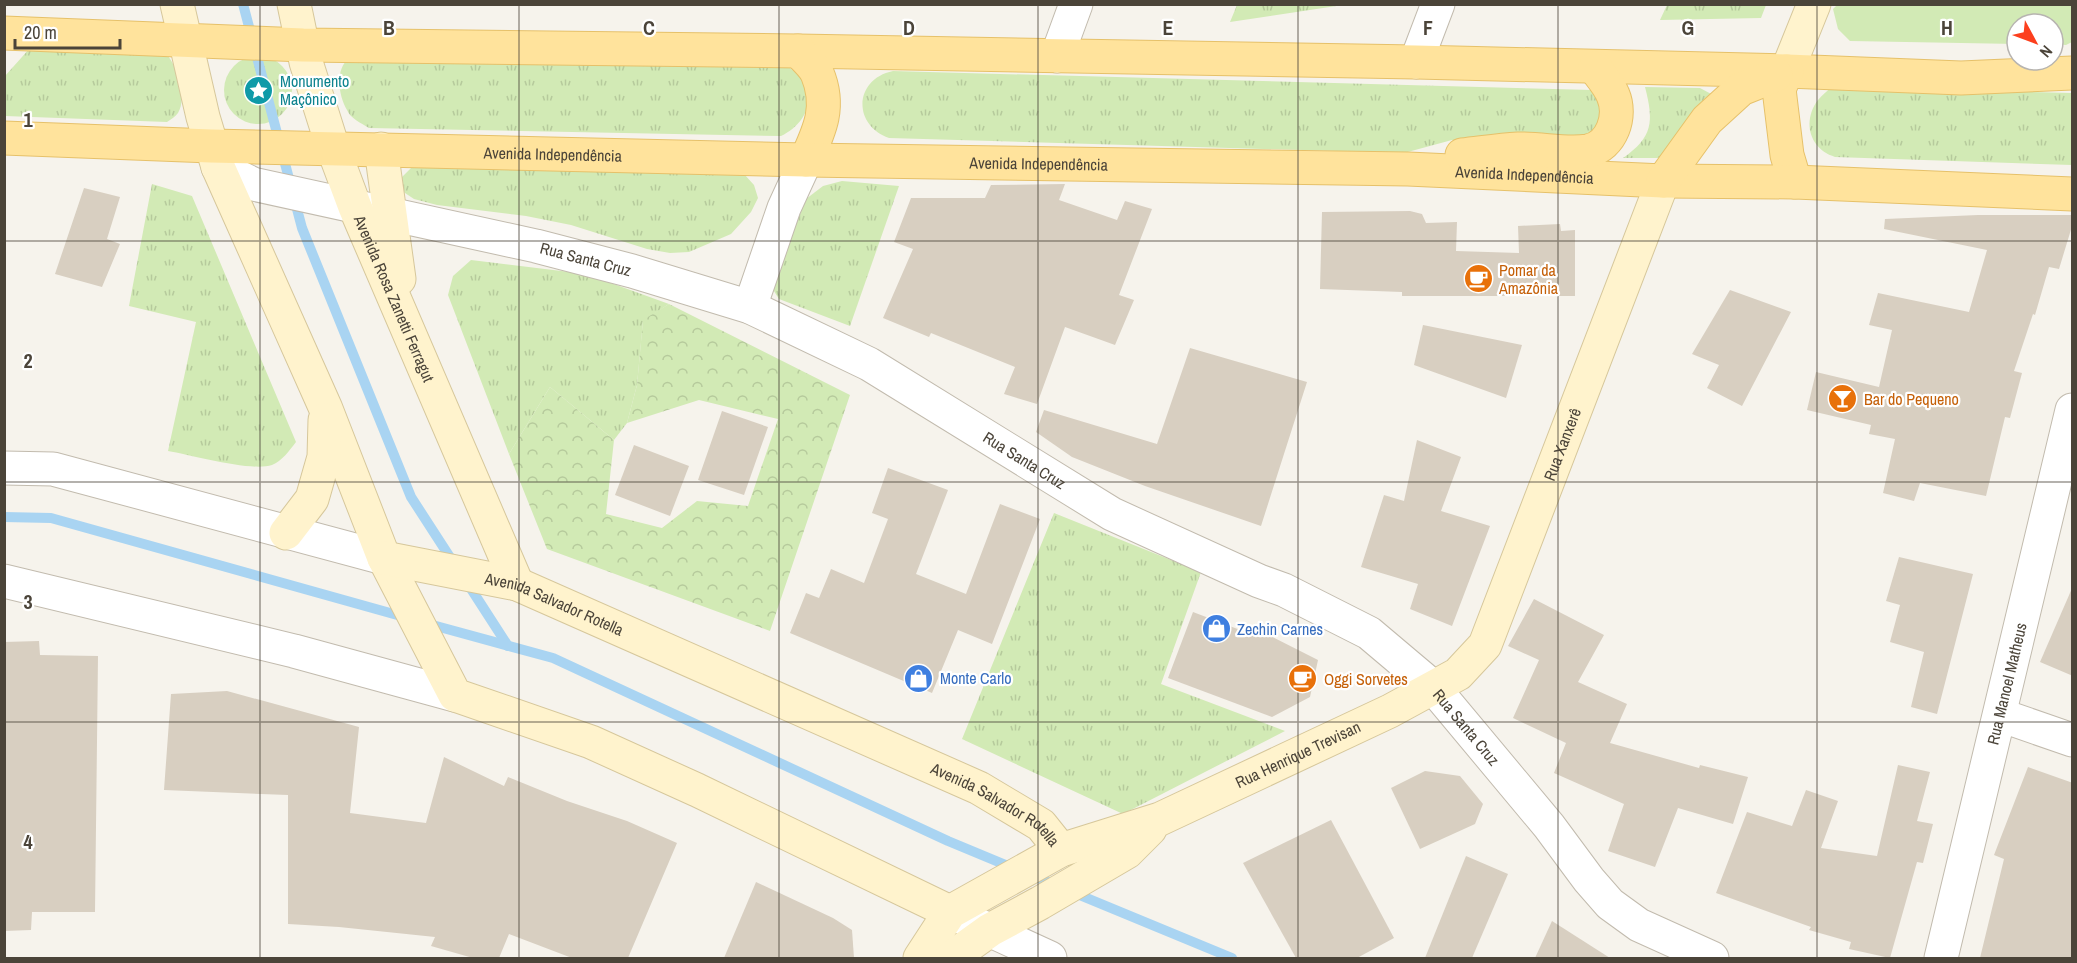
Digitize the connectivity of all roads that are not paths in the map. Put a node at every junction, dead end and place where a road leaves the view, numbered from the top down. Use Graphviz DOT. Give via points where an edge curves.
graph roads {
  1 [pos="177,4"];
  2 [pos="294,4"];
  3 [pos="1076,4"];
  4 [pos="1438,4"];
  5 [pos="1814,4"];
  6 [pos="4,33"];
  7 [pos="186,42"];
  8 [pos="303,45"];
  9 [pos="798,51"];
  10 [pos="1057,56"];
  11 [pos="1416,62"];
  12 [pos="1595,68"];
  13 [pos="1786,71"];
  14 [pos="2073,73"];
  15 [pos="4,138"];
  16 [pos="333,148"];
  17 [pos="381,149"];
  18 [pos="214,156"];
  19 [pos="806,160"];
  20 [pos="1408,169"];
  21 [pos="1663,181"];
  22 [pos="1796,182"];
  23 [pos="2073,194"];
  24 [pos="355,207"];
  25 [pos="390,214"];
  26 [pos="750,307"];
  27 [pos="405,320"];
  28 [pos="326,409"];
  29 [pos="2072,414"];
  30 [pos="4,468"];
  31 [pos="286,533"];
  32 [pos="384,558"];
  33 [pos="4,581"];
  34 [pos="517,584"];
  35 [pos="1433,687"];
  36 [pos="455,695"];
  37 [pos="2000,715"];
  38 [pos="2073,740"];
  39 [pos="1160,819"];
  40 [pos="1061,850"];
  41 [pos="1040,903"];
  42 [pos="950,912"];
  43 [pos="990,930"];
  44 [pos="920,958"];
  45 [pos="951,958"];
  46 [pos="1050,958"];
  47 [pos="1712,958"];
  48 [pos="1941,958"];
  1 -- 7 [label="main road"];
  2 -- 8 [label="main road, Avenida Rosa Zanetti Ferragut"];
  3 -- 10 [label="street"];
  4 -- 11 [label="street"];
  5 -- 13 [label="main road"];
  6 -- 7 [label="main road"];
  7 -- 8 [label="main road"];
  7 -- 18 [label="main road"];
  8 -- 9 [label="main road"];
  8 -- 16 [label="main road, Avenida Rosa Zanetti Ferragut"];
  9 -- 10 [label="main road"];
  9 -- 19 [label="main road" via="816,71 825,107"];
  10 -- 11 [label="main road"];
  11 -- 12 [label="main road"];
  12 -- 13 [label="main road"];
  12 -- 20 [label="main road" via="1613,95 1616,107 1615,125 1608,140 1598,148 1518,149 1442,158"];
  13 -- 14 [label="main road" via="1961,78"];
  13 -- 21 [label="main road" via="1741,89 1707,120"];
  13 -- 22 [label="main road" via="1779,89 1786,155"];
  15 -- 18 [label="main road, Avenida Independência"];
  16 -- 17 [label="main road, Avenida Independência"];
  16 -- 18 [label="main road, Avenida Independência"];
  16 -- 24 [label="main road, Avenida Rosa Zanetti Ferragut"];
  17 -- 19 [label="main road, Avenida Independência"];
  17 -- 25 [label="main road"];
  18 -- 24 [label="street, Rua Santa Cruz" via="253,184"];
  18 -- 28 [label="main road"];
  19 -- 20 [label="main road, Avenida Independência"];
  19 -- 26 [label="street" via="784,208"];
  20 -- 21 [label="main road, Avenida Independência"];
  21 -- 22 [label="main road, Avenida Independência"];
  21 -- 35 [label="main road, Rua Xanxerê" via="1485,645 1458,674"];
  22 -- 23 [label="main road, Avenida Independência"];
  24 -- 25 [label="street, Rua Santa Cruz"];
  24 -- 27 [label="main road, Avenida Rosa Zanetti Ferragut"];
  25 -- 26 [label="street, Rua Santa Cruz" via="600,262"];
  25 -- 27 [label="main road"];
  26 -- 35 [label="street, Rua Santa Cruz" via="869,364 1112,514 1284,590 1369,633"];
  27 -- 34 [label="main road, Avenida Rosa Zanetti Ferragut"];
  28 -- 31 [label="main road" via="324,457 312,499"];
  28 -- 32 [label="main road"];
  29 -- 37 [label="street, Rua Manoel Matheus"];
  30 -- 31 [label="street, Avenida Salvador Rotella" via="53,469"];
  31 -- 32 [label="street, Avenida Salvador Rotella"];
  32 -- 34 [label="main road, Avenida Salvador Rotella"];
  32 -- 36 [label="main road"];
  33 -- 36 [label="street" via="294,651"];
  34 -- 40 [label="main road, Avenida Salvador Rotella" via="979,788 1041,825"];
  35 -- 39 [label="main road, Rua Henrique Trevisan"];
  35 -- 47 [label="street, Rua Santa Cruz" via="1610,904 1639,925"];
  36 -- 42 [label="main road" via="602,747"];
  37 -- 38 [label="street"];
  37 -- 48 [label="street, Rua Manoel Matheus"];
  39 -- 40 [label="main road, Rua Henrique Trevisan"];
  39 -- 41 [label="main road, Rua Henrique Trevisan" via="1127,852"];
  40 -- 41 [label="main road"];
  40 -- 42 [label="main road, Rua Henrique Trevisan"];
  41 -- 43 [label="main road, Rua Henrique Trevisan"];
  42 -- 43 [label="street"];
  42 -- 44 [label="main road"];
  43 -- 45 [label="main road, Rua Henrique Trevisan"];
  43 -- 46 [label="street"];
}
